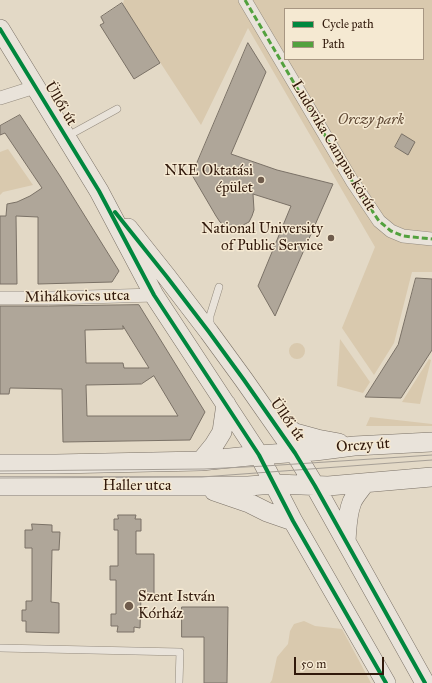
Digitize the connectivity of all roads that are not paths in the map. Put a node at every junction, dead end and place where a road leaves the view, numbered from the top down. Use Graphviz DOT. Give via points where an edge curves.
graph roads {
  1 [pos="245,0"];
  2 [pos="0,29"];
  3 [pos="35,87"];
  4 [pos="0,98"];
  5 [pos="117,109"];
  6 [pos="66,137"];
  7 [pos="98,191"];
  8 [pos="432,239"];
  9 [pos="219,287"];
  10 [pos="154,295"];
  11 [pos="0,298"];
  12 [pos="209,332"];
  13 [pos="226,404"];
  14 [pos="268,415"];
  15 [pos="432,442"];
  16 [pos="354,446"];
  17 [pos="295,453"];
  18 [pos="259,455"];
  19 [pos="201,461"];
  20 [pos="0,464"];
  21 [pos="432,477"];
  22 [pos="365,482"];
  23 [pos="274,484"];
  24 [pos="0,486"];
  25 [pos="201,486"];
  26 [pos="315,486"];
  27 [pos="293,521"];
  28 [pos="346,541"];
  29 [pos="0,648"];
  30 [pos="179,683"];
  31 [pos="386,683"];
  32 [pos="425,683"];
  1 -- 8 [label="street, Ludovika Campus körút" via="352,181 379,221 391,231 403,236"];
  2 -- 3 [label="main road, Üllői út"];
  3 -- 4 [label="street"];
  3 -- 6 [label="main road, Üllői út"];
  5 -- 6 [label="lane"];
  6 -- 7 [label="main road, Üllői út"];
  7 -- 10 [label="main road, Üllői út"];
  7 -- 12 [label="main road, Üllői út"];
  9 -- 12 [label="lane" via="210,316"];
  10 -- 11 [label="street, Mihálkovics utca"];
  10 -- 13 [label="main road, Üllői út"];
  12 -- 14 [label="main road, Üllői út"];
  13 -- 18 [label="main road, Üllői út"];
  13 -- 19 [label="main road" via="222,432"];
  14 -- 16 [label="main road" via="296,433"];
  14 -- 17 [label="main road, Üllői út"];
  15 -- 16 [label="main road, Orczy út"];
  16 -- 17 [label="main road, Orczy út"];
  17 -- 18 [label="main road, Orczy út"];
  17 -- 26 [label="main road, Üllői út"];
  18 -- 19 [label="main road, Haller utca"];
  18 -- 23 [label="main road, Üllői út"];
  19 -- 20 [label="main road, Haller utca"];
  21 -- 22 [label="main road"];
  22 -- 26 [label="main road"];
  22 -- 28 [label="main road" via="352,501"];
  23 -- 25 [label="main road, Haller utca"];
  23 -- 26 [label="main road, Haller utca"];
  23 -- 27 [label="main road, Üllői út"];
  24 -- 25 [label="main road, Haller utca"];
  25 -- 27 [label="main road"];
  26 -- 28 [label="main road, Üllői út"];
  27 -- 31 [label="main road, Üllői út"];
  28 -- 32 [label="main road, Üllői út"];
  29 -- 30 [label="lane" via="180,652"];
}
